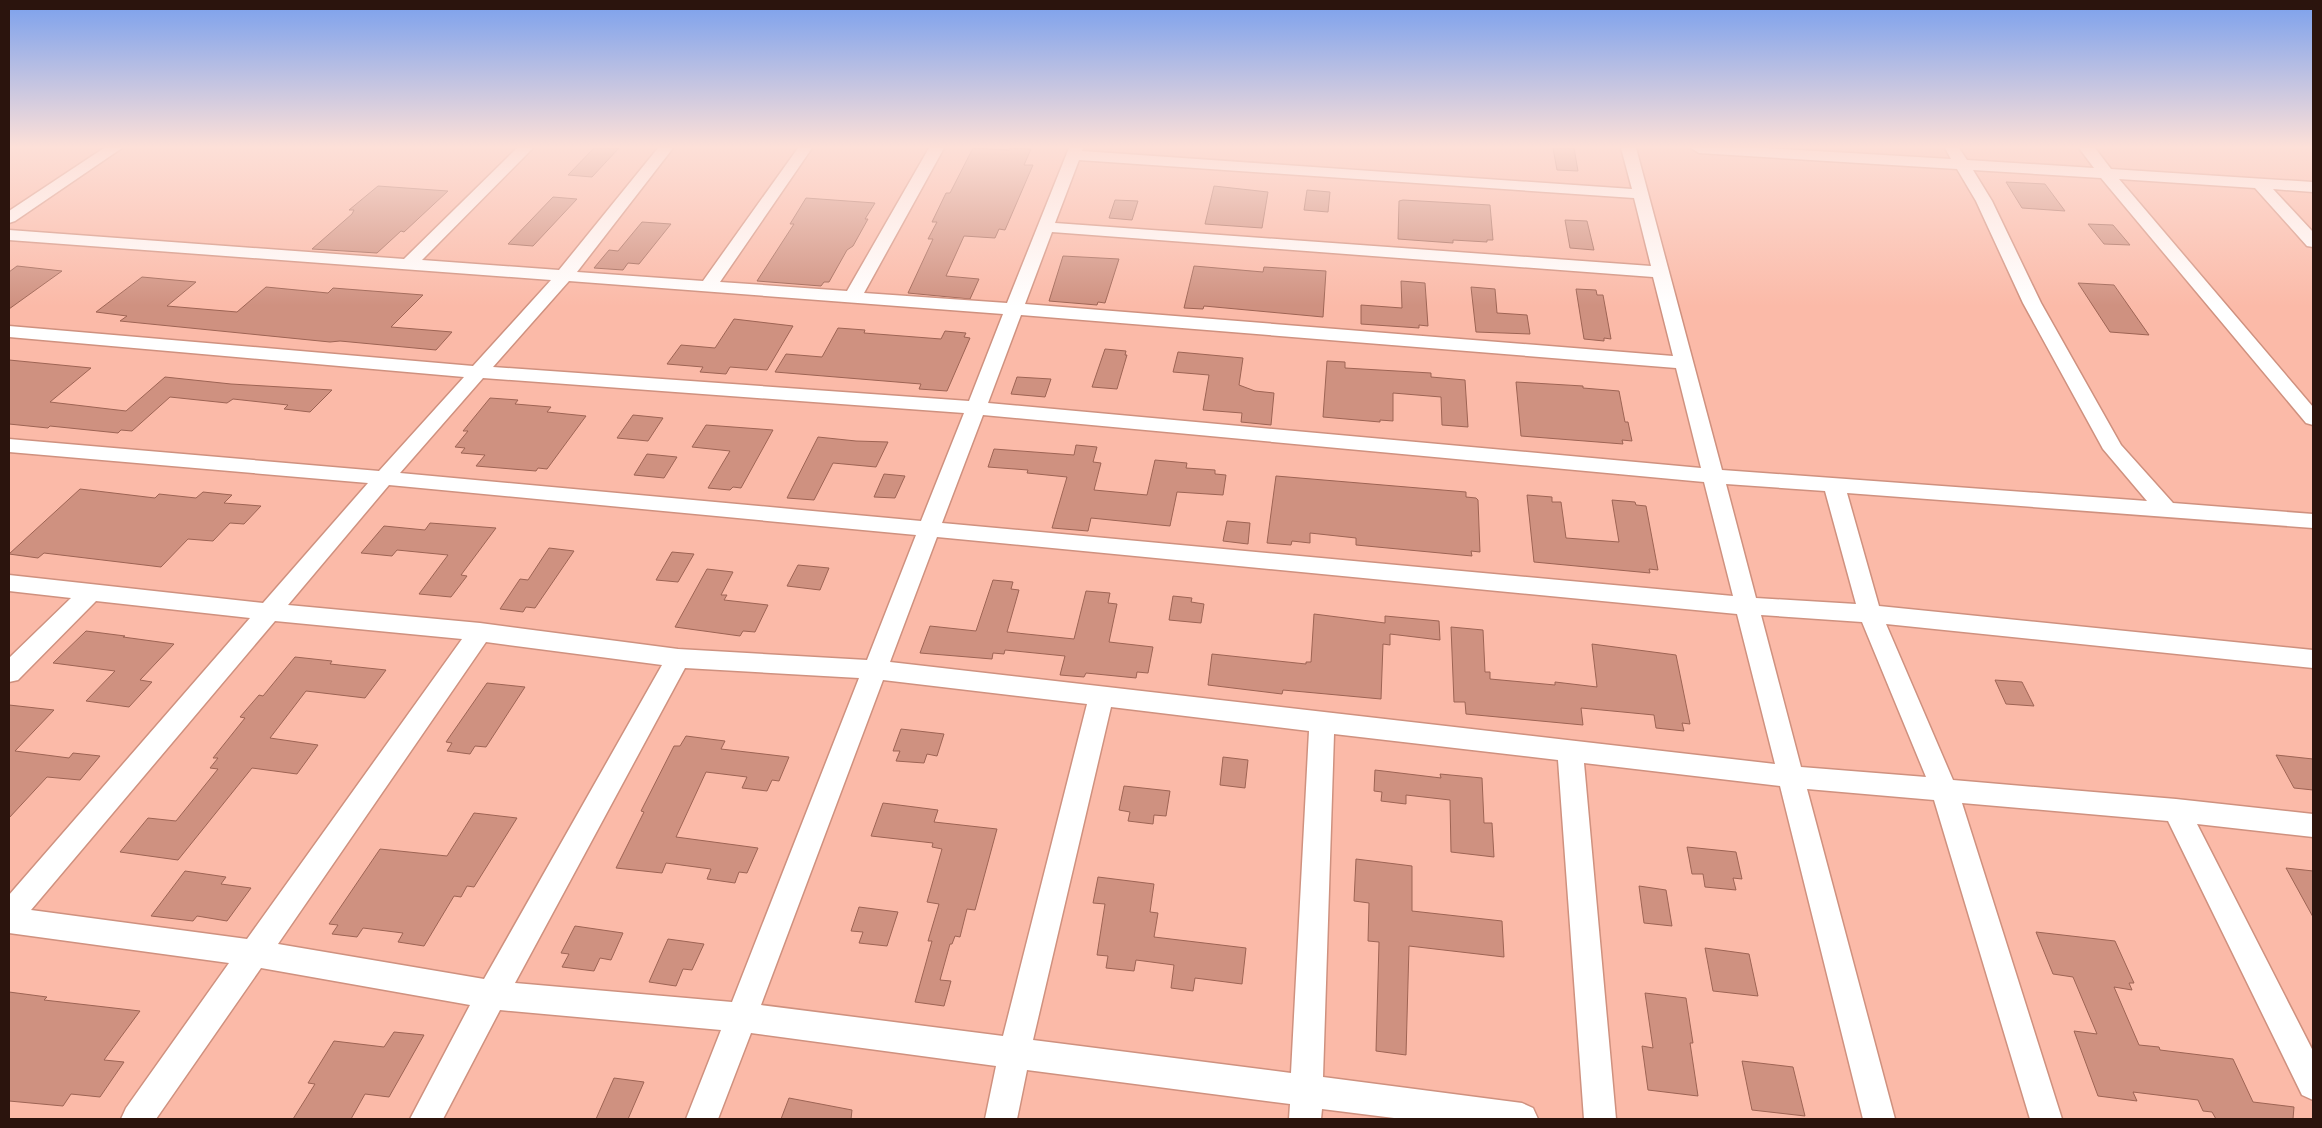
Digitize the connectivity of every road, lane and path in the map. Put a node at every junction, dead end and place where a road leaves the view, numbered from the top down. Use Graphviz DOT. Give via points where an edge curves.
graph roads {
  1 [pos="35,201"];
  2 [pos="472,201"];
  3 [pos="624,201"];
  4 [pos="767,201"];
  5 [pos="907,201"];
  6 [pos="1056,201"];
  7 [pos="1643,201"];
  8 [pos="1984,201"];
  9 [pos="2130,201"];
  10 [pos="2275,201"];
  11 [pos="9,218"];
  12 [pos="1046,227"];
  13 [pos="9,235"];
  14 [pos="2313,242"];
  15 [pos="409,264"];
  16 [pos="1662,272"];
  17 [pos="564,276"];
  18 [pos="708,286"];
  19 [pos="853,297"];
  20 [pos="1014,309"];
  21 [pos="9,331"];
  22 [pos="1685,363"];
  23 [pos="476,372"];
  24 [pos="976,408"];
  25 [pos="2313,419"];
  26 [pos="9,446"];
  27 [pos="1714,476"];
  28 [pos="384,478"];
  29 [pos="1834,485"];
  30 [pos="2167,510"];
  31 [pos="2313,520"];
  32 [pos="929,530"];
  33 [pos="9,583"];
  34 [pos="91,592"];
  35 [pos="1748,606"];
  36 [pos="269,612"];
  37 [pos="1870,614"];
  38 [pos="480,632"];
  39 [pos="678,658"];
  40 [pos="2313,659"];
  41 [pos="874,670"];
  42 [pos="9,673"];
  43 [pos="1101,697"];
  44 [pos="1322,723"];
  45 [pos="1570,752"];
  46 [pos="1792,778"];
  47 [pos="1945,792"];
  48 [pos="2176,810"];
  49 [pos="2313,825"];
  50 [pos="9,915"];
  51 [pos="9,920"];
  52 [pos="254,953"];
  53 [pos="492,995"];
  54 [pos="740,1017"];
  55 [pos="1015,1052"];
  56 [pos="2313,1084"];
  57 [pos="1306,1105"];
  58 [pos="138,1119"];
  59 [pos="426,1119"];
  60 [pos="702,1119"];
  61 [pos="1001,1119"];
  62 [pos="1522,1119"];
  63 [pos="1600,1119"];
  64 [pos="1879,1119"];
  65 [pos="2046,1119"];
  1 -- 11 [label="street"];
  2 -- 15 [label="street"];
  3 -- 17 [label="street"];
  4 -- 18 [label="street"];
  5 -- 19 [label="street"];
  6 -- 12 [label="street"];
  7 -- 16 [label="street"];
  8 -- 30 [label="street" via="2032,303 2112,449"];
  9 -- 25 [label="street"];
  10 -- 14 [label="street"];
  12 -- 16 [label="street"];
  12 -- 20 [label="street"];
  13 -- 15 [label="street"];
  15 -- 17 [label="street"];
  16 -- 22 [label="street"];
  17 -- 18 [label="street"];
  17 -- 23 [label="street"];
  18 -- 19 [label="street"];
  19 -- 20 [label="street"];
  20 -- 22 [label="street"];
  20 -- 24 [label="street"];
  21 -- 23 [label="street"];
  22 -- 27 [label="street"];
  23 -- 24 [label="street"];
  23 -- 28 [label="street"];
  24 -- 27 [label="street"];
  24 -- 32 [label="street"];
  26 -- 28 [label="street"];
  27 -- 29 [label="street"];
  27 -- 35 [label="street"];
  28 -- 32 [label="street"];
  28 -- 36 [label="street"];
  29 -- 30 [label="street"];
  29 -- 37 [label="street"];
  30 -- 31 [label="street"];
  32 -- 35 [label="street"];
  32 -- 41 [label="street"];
  33 -- 34 [label="street"];
  34 -- 36 [label="street"];
  34 -- 42 [label="street"];
  35 -- 37 [label="street"];
  35 -- 46 [label="street"];
  36 -- 38 [label="street"];
  36 -- 50 [label="street"];
  37 -- 40 [label="street"];
  37 -- 47 [label="street"];
  38 -- 39 [label="street"];
  38 -- 52 [label="street"];
  39 -- 41 [label="street"];
  39 -- 53 [label="street"];
  41 -- 43 [label="street"];
  41 -- 54 [label="street"];
  43 -- 44 [label="street"];
  43 -- 55 [label="street"];
  44 -- 45 [label="street"];
  44 -- 57 [label="street"];
  45 -- 46 [label="street"];
  45 -- 63 [label="street"];
  46 -- 47 [label="street"];
  46 -- 64 [label="street"];
  47 -- 48 [label="street"];
  47 -- 65 [label="street"];
  48 -- 49 [label="street"];
  48 -- 56 [label="street"];
  51 -- 52 [label="street"];
  52 -- 53 [label="street"];
  52 -- 58 [label="street"];
  53 -- 54 [label="street"];
  53 -- 59 [label="street"];
  54 -- 55 [label="street"];
  54 -- 60 [label="street"];
  55 -- 57 [label="street"];
  55 -- 61 [label="street"];
  57 -- 62 [label="street"];
}
